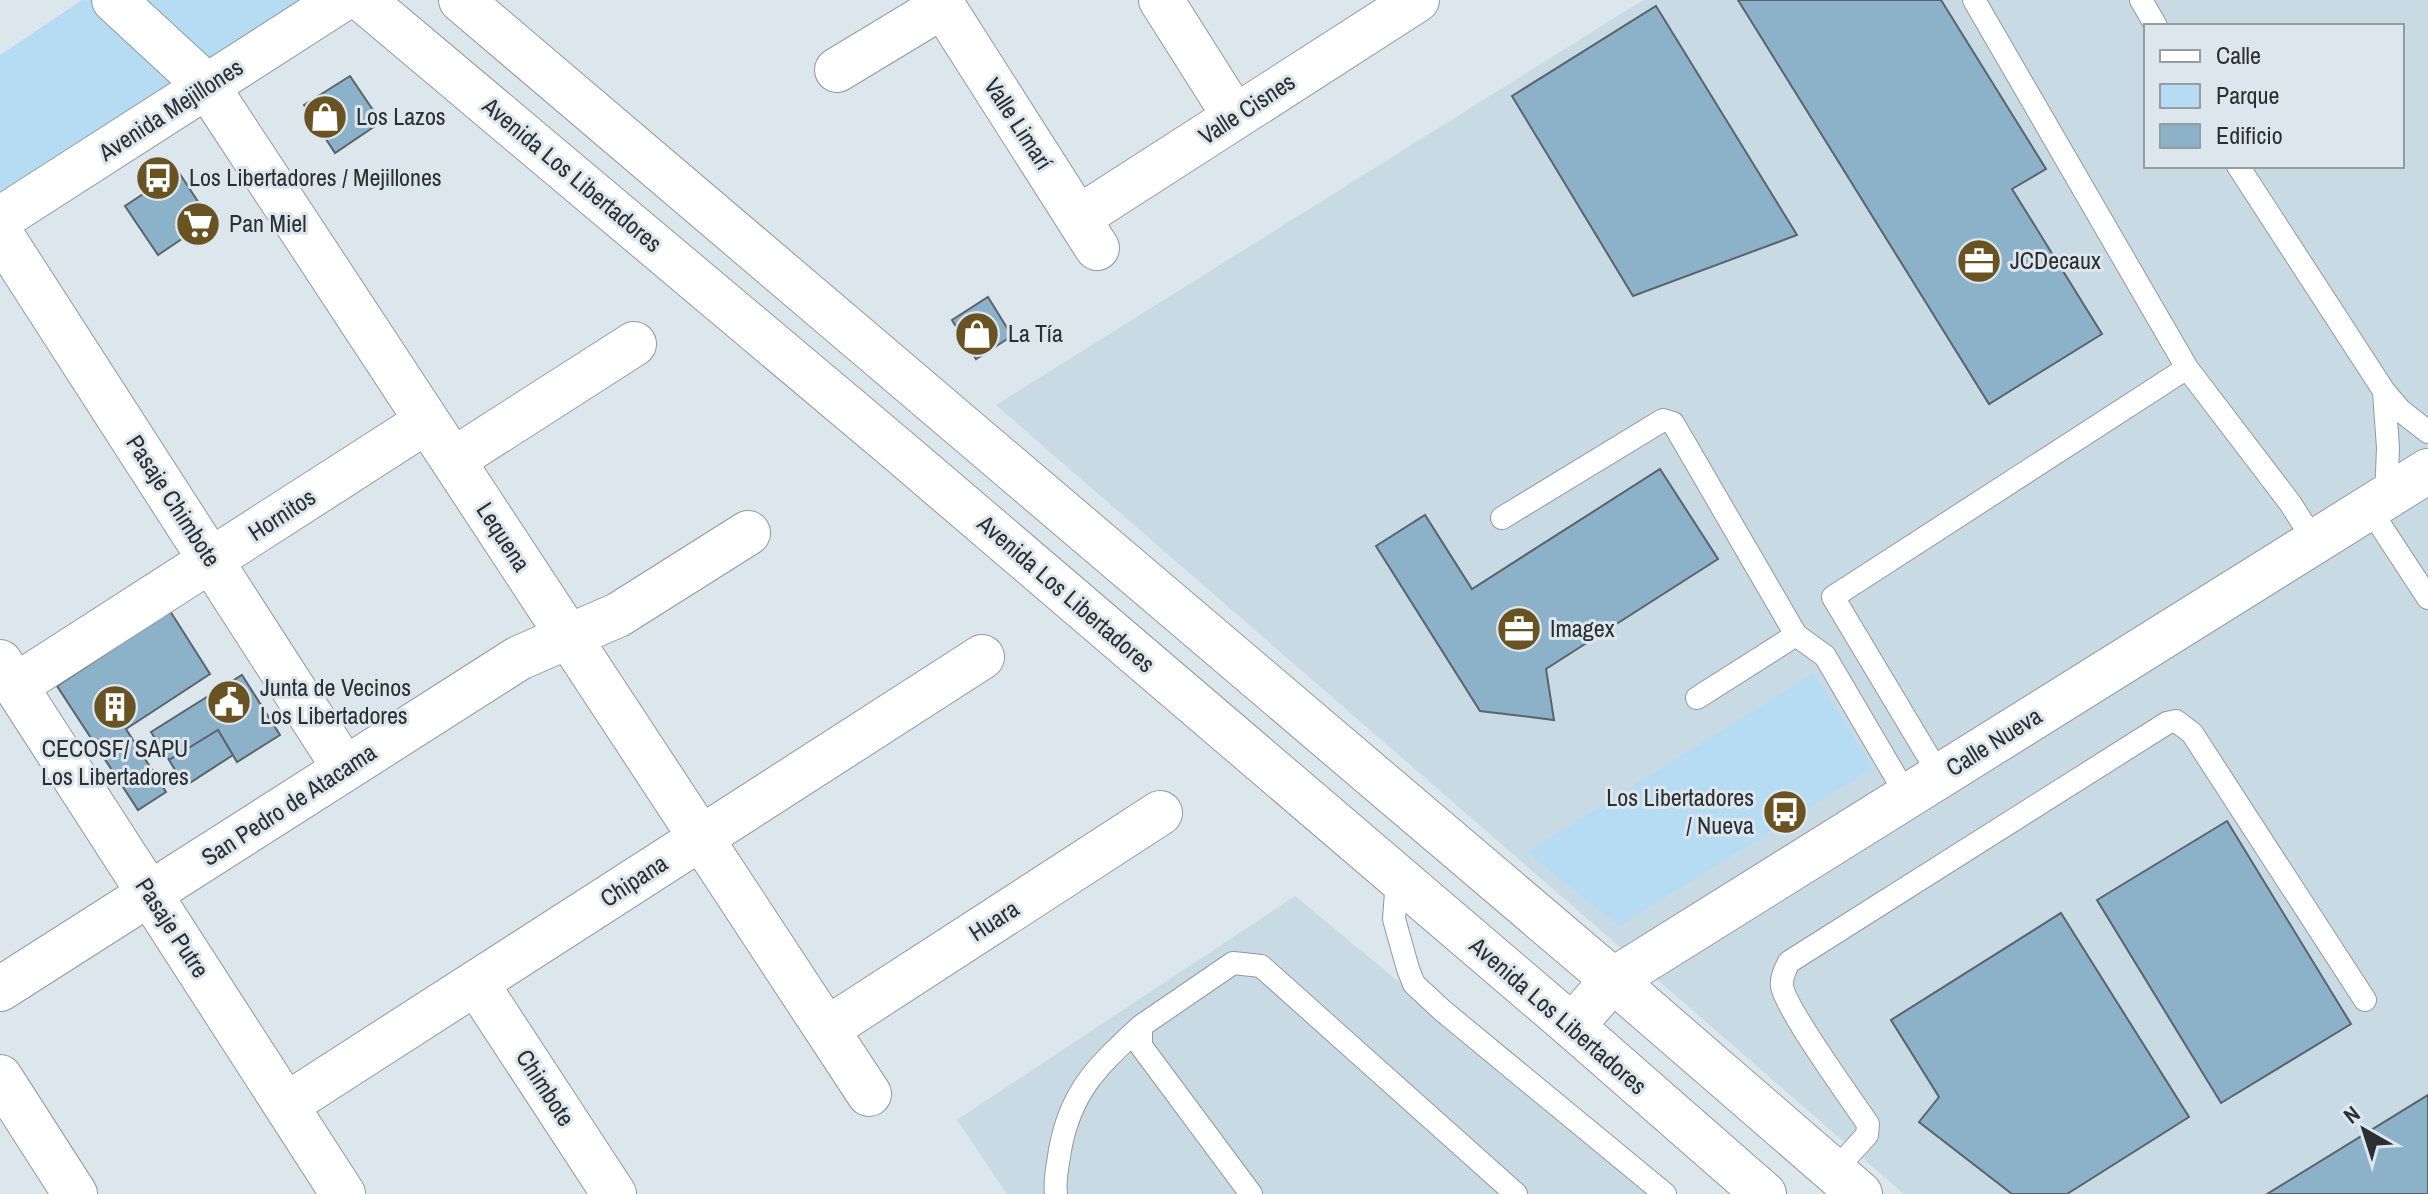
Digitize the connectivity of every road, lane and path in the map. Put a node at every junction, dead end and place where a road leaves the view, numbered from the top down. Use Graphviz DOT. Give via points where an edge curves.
graph roads {
  1 [pos="114,0"];
  2 [pos="341,0"];
  3 [pos="363,0"];
  4 [pos="461,0"];
  5 [pos="1161,0"];
  6 [pos="1974,0"];
  7 [pos="2141,0"];
  8 [pos="941,3"];
  9 [pos="1398,5"];
  10 [pos="2155,24"];
  11 [pos="837,70"];
  12 [pos="207,86"];
  13 [pos="1235,117"];
  14 [pos="2239,168"];
  15 [pos="0,219"];
  16 [pos="0,233"];
  17 [pos="1088,233"];
  18 [pos="634,344"];
  19 [pos="2187,368"];
  20 [pos="2384,391"];
  21 [pos="427,421"];
  22 [pos="2428,432"];
  23 [pos="453,460"];
  24 [pos="2428,471"];
  25 [pos="2378,503"];
  26 [pos="1502,518"];
  27 [pos="748,533"];
  28 [pos="2315,542"];
  29 [pos="211,560"];
  30 [pos="2428,598"];
  31 [pos="1796,635"];
  32 [pos="569,637"];
  33 [pos="982,657"];
  34 [pos="8,674"];
  35 [pos="1697,698"];
  36 [pos="345,769"];
  37 [pos="1924,786"];
  38 [pos="1160,813"];
  39 [pos="702,838"];
  40 [pos="1397,879"];
  41 [pos="150,894"];
  42 [pos="1613,980"];
  43 [pos="476,983"];
  44 [pos="0,989"];
  45 [pos="2365,1000"];
  46 [pos="1141,1026"];
  47 [pos="1572,1026"];
  48 [pos="827,1029"];
  49 [pos="0,1077"];
  50 [pos="869,1094"];
  51 [pos="286,1105"];
  52 [pos="1847,1182"];
  53 [pos="75,1194"];
  54 [pos="343,1194"];
  55 [pos="614,1194"];
  56 [pos="1056,1194"];
  57 [pos="1251,1194"];
  58 [pos="1516,1194"];
  59 [pos="1665,1194"];
  60 [pos="1764,1194"];
  1 -- 12 [label="street, Lequena"];
  2 -- 12 [label="street, Avenida Mejillones"];
  3 -- 40 [label="street, Avenida Los Libertadores" via="888,441"];
  4 -- 42 [label="street"];
  5 -- 13 [label="street"];
  6 -- 19 [label="lane"];
  7 -- 10 [label="lane"];
  8 -- 11 [label="street"];
  8 -- 17 [label="street, Valle Limarí"];
  9 -- 13 [label="street, Valle Cisnes"];
  12 -- 15 [label="street, Avenida Mejillones"];
  12 -- 21 [label="street, Lequena"];
  13 -- 17 [label="street, Valle Cisnes"];
  14 -- 20 [label="lane"];
  16 -- 29 [label="street, Pasaje Chimbote"];
  18 -- 23 [label="street"];
  19 -- 28 [label="lane"];
  19 -- 37 [label="lane" via="1833,597"];
  20 -- 22 [label="lane"];
  20 -- 25 [label="lane" via="2388,448"];
  21 -- 23 [label="street, Lequena"];
  21 -- 29 [label="street, Hornitos"];
  23 -- 32 [label="street, Lequena"];
  24 -- 25 [label="street, Calle Nueva"];
  25 -- 28 [label="street, Calle Nueva"];
  25 -- 30 [label="lane"];
  26 -- 31 [label="lane" via="1663,420 1673,423"];
  27 -- 32 [label="street, San Pedro de Atacama" via="618,615"];
  28 -- 37 [label="street, Calle Nueva"];
  29 -- 34 [label="street, Hornitos"];
  29 -- 36 [label="street, Pasaje Chimbote"];
  31 -- 35 [label="lane"];
  31 -- 37 [label="lane" via="1825,656"];
  32 -- 36 [label="street, San Pedro de Atacama" via="519,658"];
  32 -- 39 [label="street, Lequena"];
  33 -- 39 [label="street, Chipana"];
  34 -- 41 [label="street, Pasaje Putre"];
  36 -- 41 [label="street, San Pedro de Atacama"];
  37 -- 42 [label="street, Calle Nueva"];
  38 -- 48 [label="street, Huara"];
  39 -- 43 [label="street, Chipana"];
  39 -- 48 [label="street, Lequena"];
  40 -- 47 [label="street, Avenida Los Libertadores"];
  40 -- 59 [label="lane" via="1394,919 1414,984"];
  41 -- 44 [label="street, San Pedro de Atacama"];
  41 -- 51 [label="street, Pasaje Putre"];
  42 -- 47 [label="street, Calle Nueva"];
  42 -- 52 [label="street"];
  43 -- 51 [label="street, Chipana"];
  43 -- 55 [label="street, Chimbote"];
  45 -- 52 [label="lane" via="2192,733 2176,721 2167,723 1789,962 1782,988 1868,1124"];
  46 -- 56 [label="lane" via="1076,1096 1063,1135"];
  46 -- 57 [label="lane" via="1141,1046"];
  46 -- 58 [label="lane" via="1233,963 1261,966"];
  47 -- 60 [label="street, Avenida Los Libertadores"];
  48 -- 50 [label="street, Lequena"];
  49 -- 53 [label="street"];
  51 -- 54 [label="street, Pasaje Putre"];
}
